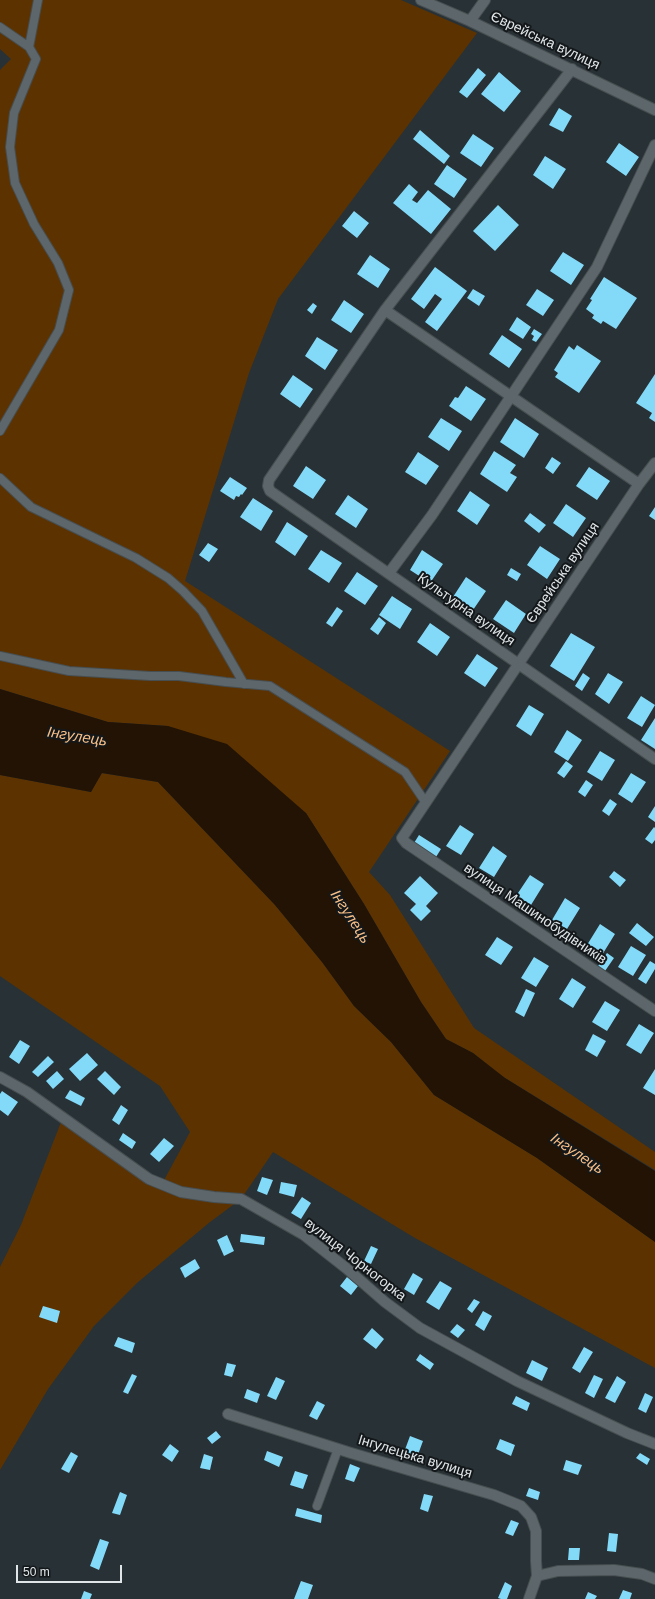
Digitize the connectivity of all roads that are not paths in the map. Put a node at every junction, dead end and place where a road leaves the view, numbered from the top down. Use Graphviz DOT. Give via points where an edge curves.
graph roads {
  1 [pos="38,0"];
  2 [pos="421,0"];
  3 [pos="485,0"];
  4 [pos="470,21"];
  5 [pos="0,27"];
  6 [pos="29,47"];
  7 [pos="572,69"];
  8 [pos="655,110"];
  9 [pos="655,145"];
  10 [pos="385,310"];
  11 [pos="511,395"];
  12 [pos="0,431"];
  13 [pos="655,463"];
  14 [pos="0,478"];
  15 [pos="640,484"];
  16 [pos="389,573"];
  17 [pos="0,656"];
  18 [pos="519,664"];
  19 [pos="244,684"];
  20 [pos="655,760"];
  21 [pos="426,803"];
  22 [pos="402,838"];
  23 [pos="655,1011"];
  24 [pos="0,1077"];
  25 [pos="228,1414"];
  26 [pos="655,1444"];
  27 [pos="338,1449"];
  28 [pos="317,1506"];
  29 [pos="537,1576"];
  30 [pos="655,1578"];
  31 [pos="529,1599"];
  1 -- 6 [label="lane"];
  2 -- 4 [label="street, Єврейська вулиця"];
  3 -- 4 [label="street"];
  4 -- 7 [label="street, Єврейська вулиця"];
  5 -- 6 [label="lane"];
  6 -- 12 [label="lane" via="36,60 14,113 10,147 15,183 34,224 58,263 68,290 59,330"];
  7 -- 8 [label="street, Єврейська вулиця"];
  7 -- 10 [label="street"];
  9 -- 11 [label="street" via="597,267"];
  10 -- 11 [label="street"];
  10 -- 16 [label="street, Культурна вулиця" via="269,480 268,486 270,491"];
  11 -- 15 [label="street"];
  11 -- 16 [label="street" via="432,515"];
  13 -- 15 [label="street, Єврейська вулиця"];
  14 -- 19 [label="lane" via="31,507 136,558 168,578 202,612"];
  15 -- 18 [label="street, Єврейська вулиця"];
  16 -- 18 [label="street, Культурна вулиця"];
  17 -- 19 [label="lane" via="69,672 179,676"];
  18 -- 20 [label="street, Культурна вулиця"];
  18 -- 21 [label="street, Єврейська вулиця"];
  19 -- 21 [label="lane" via="270,686 405,772"];
  21 -- 22 [label="street, Єврейська вулиця"];
  22 -- 23 [label="street, вулиця Машинобудівників"];
  24 -- 26 [label="street, вулиця Чорногорка" via="27,1092 149,1179 181,1192 241,1199 304,1235 420,1328 517,1380"];
  25 -- 27 [label="street, Інгулецька вулиця"];
  27 -- 28 [label="lane"];
  27 -- 29 [label="street, Інгулецька вулиця" via="494,1495 521,1506 531,1517 536,1531"];
  29 -- 30 [label="street" via="558,1571 606,1570"];
  29 -- 31 [label="street"];
}
